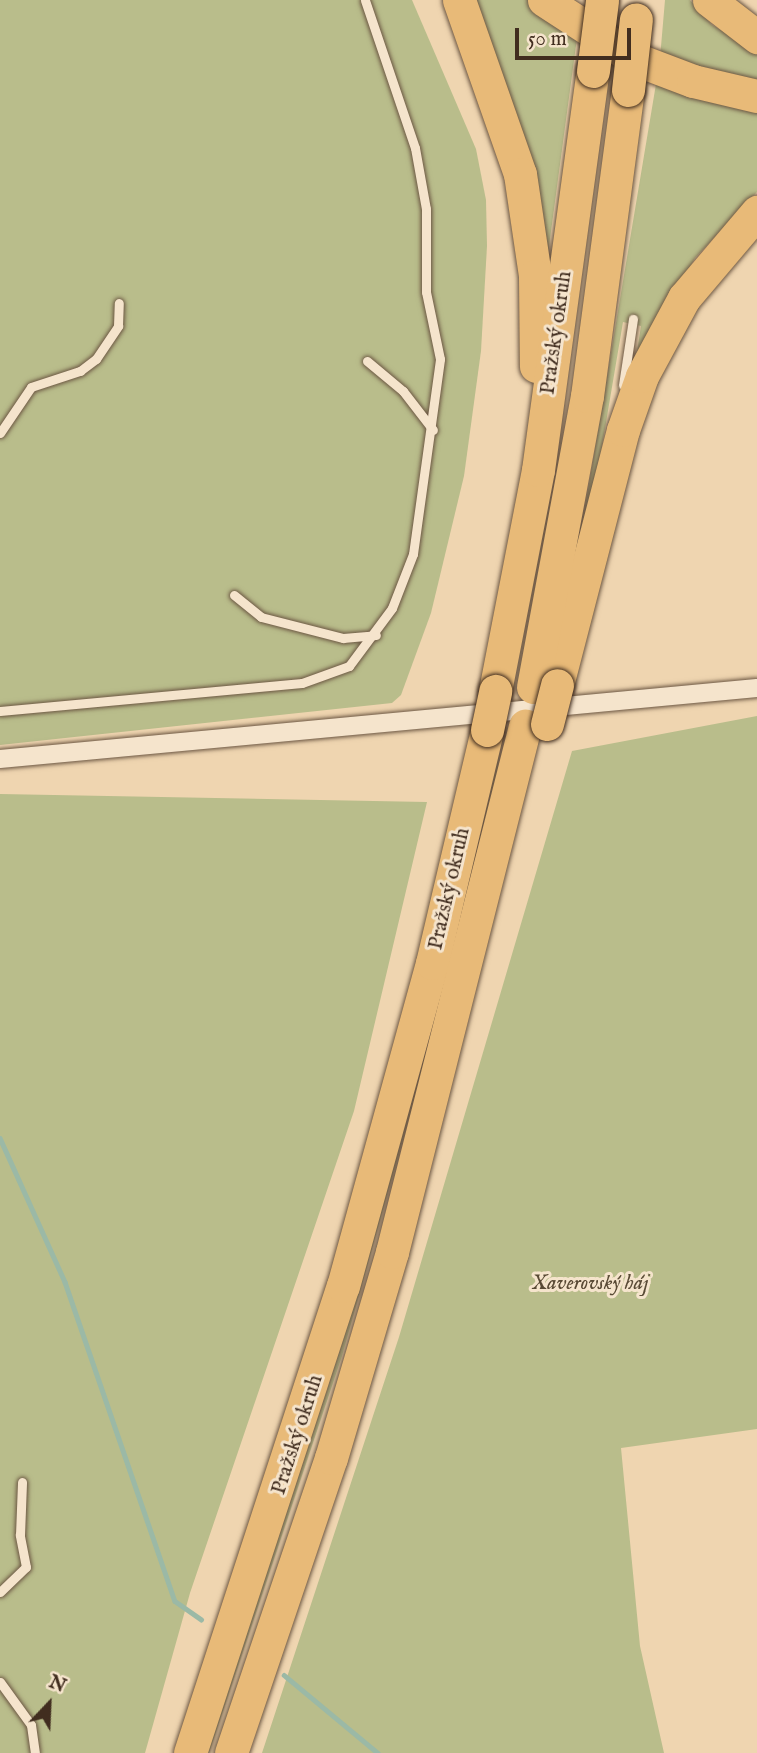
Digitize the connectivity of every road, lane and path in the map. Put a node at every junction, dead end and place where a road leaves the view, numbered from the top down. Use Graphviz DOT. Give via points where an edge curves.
graph roads {
  1 [pos="365,0"];
  2 [pos="459,0"];
  3 [pos="544,0"];
  4 [pos="603,0"];
  5 [pos="709,0"];
  6 [pos="637,9"];
  7 [pos="757,37"];
  8 [pos="757,96"];
  9 [pos="757,212"];
  10 [pos="119,303"];
  11 [pos="633,319"];
  12 [pos="367,361"];
  13 [pos="433,430"];
  14 [pos="0,433"];
  15 [pos="538,470"];
  16 [pos="234,595"];
  17 [pos="376,635"];
  18 [pos="545,686"];
  19 [pos="757,688"];
  20 [pos="0,711"];
  21 [pos="0,759"];
  22 [pos="22,1482"];
  23 [pos="0,1592"];
  24 [pos="0,1682"];
  25 [pos="35,1753"];
  26 [pos="190,1753"];
  27 [pos="231,1753"];
  1 -- 13 [label="lane" via="400,94 426,209 424,274 440,359"];
  2 -- 15 [label="highway" via="503,114 528,215 535,276"];
  3 -- 8 [label="highway" via="635,59 692,81"];
  4 -- 15 [label="highway, Pražský okruh, bridge"];
  5 -- 7 [label="highway"];
  6 -- 18 [label="highway, Pražský okruh, bridge"];
  9 -- 18 [label="highway" via="684,298 642,376"];
  10 -- 14 [label="lane" via="118,326 96,359 80,371 31,387"];
  11 -- 18 [label="lane" via="603,488"];
  12 -- 13 [label="lane" via="403,391"];
  13 -- 17 [label="lane" via="413,554"];
  15 -- 26 [label="highway, Pražský okruh, bridge" via="495,691 432,963 343,1286"];
  16 -- 17 [label="lane" via="261,617 342,638"];
  17 -- 20 [label="lane" via="349,666 302,683"];
  18 -- 27 [label="highway, Pražský okruh" via="356,1376"];
  19 -- 21 [label="street"];
  22 -- 23 [label="lane" via="20,1535 26,1567"];
  24 -- 25 [label="lane" via="31,1725"];
}
